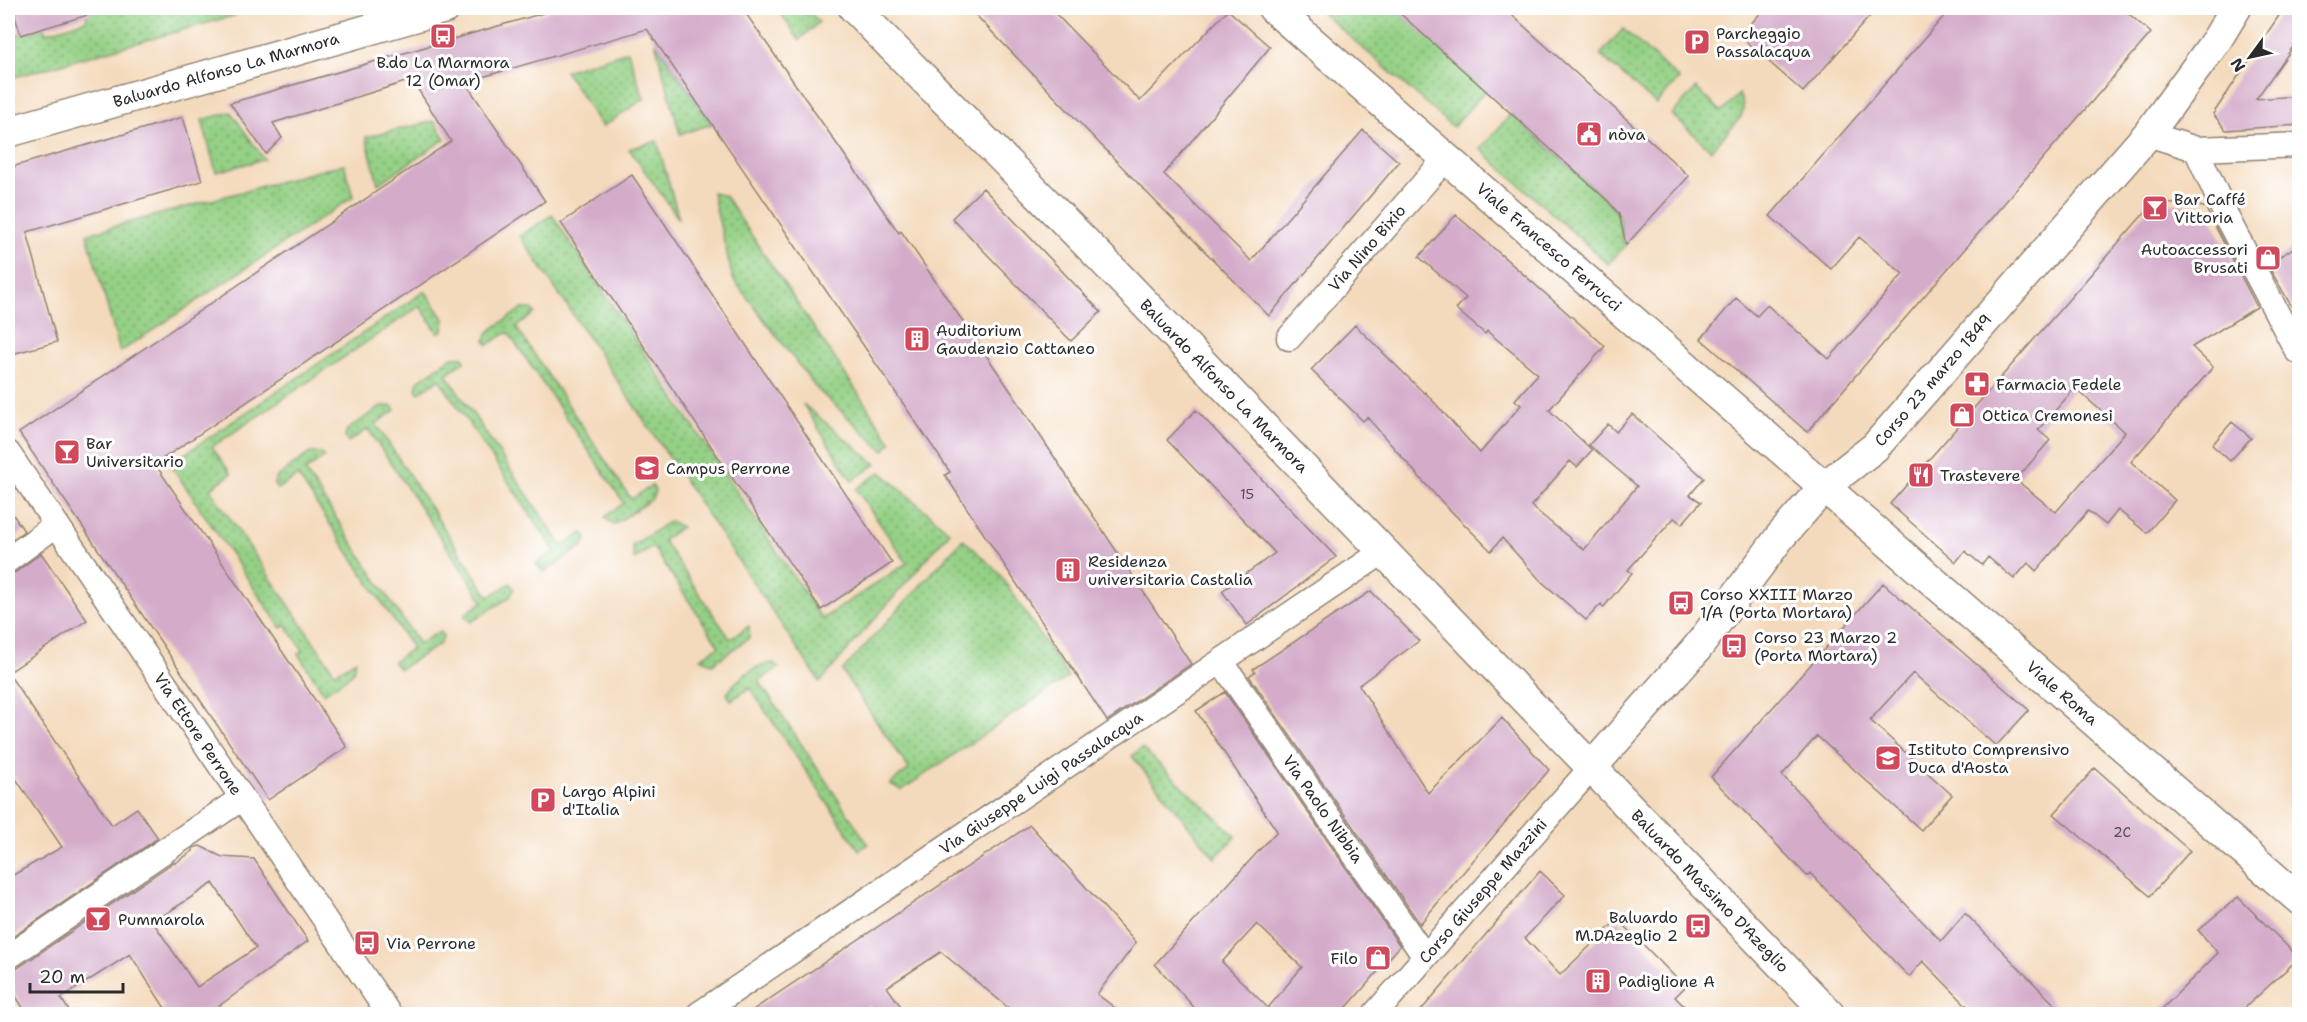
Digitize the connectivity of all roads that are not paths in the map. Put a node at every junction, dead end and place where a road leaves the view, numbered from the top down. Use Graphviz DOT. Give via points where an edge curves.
graph roads {
  1 [pos="445,8"];
  2 [pos="854,8"];
  3 [pos="1273,8"];
  4 [pos="2236,8"];
  5 [pos="8,132"];
  6 [pos="2148,134"];
  7 [pos="2300,145"];
  8 [pos="2196,149"];
  9 [pos="1446,158"];
  10 [pos="1289,338"];
  11 [pos="2297,351"];
  12 [pos="8,453"];
  13 [pos="1825,486"];
  14 [pos="56,525"];
  15 [pos="1384,551"];
  16 [pos="8,560"];
  17 [pos="1221,661"];
  18 [pos="1592,767"];
  19 [pos="242,798"];
  20 [pos="2300,900"];
  21 [pos="8,957"];
  22 [pos="1425,957"];
  23 [pos="389,1014"];
  24 [pos="699,1014"];
  25 [pos="1375,1014"];
  26 [pos="1829,1014"];
  1 -- 5 [label="street, Baluardo Alfonso La Marmora"];
  2 -- 15 [label="street, Baluardo Alfonso La Marmora"];
  3 -- 9 [label="street, Viale Francesco Ferrucci"];
  4 -- 6 [label="street, Corso 23 marzo 1849"];
  6 -- 8 [label="street"];
  6 -- 13 [label="street, Corso 23 marzo 1849" via="1875,447"];
  7 -- 8 [label="street"];
  8 -- 11 [label="street" via="2230,224"];
  9 -- 10 [label="street, Via Nino Bixio"];
  9 -- 13 [label="street, Viale Francesco Ferrucci"];
  12 -- 14 [label="street, Via Ettore Perrone"];
  13 -- 18 [label="street, Corso 23 marzo 1849" via="1780,537 1698,646"];
  13 -- 20 [label="street, Viale Roma"];
  14 -- 16 [label="street"];
  14 -- 19 [label="street, Via Ettore Perrone"];
  15 -- 17 [label="street, Via Giuseppe Luigi Passalacqua"];
  15 -- 18 [label="street, Baluardo Alfonso La Marmora"];
  17 -- 22 [label="street, Via Paolo Nibbia"];
  17 -- 24 [label="street, Via Giuseppe Luigi Passalacqua"];
  18 -- 22 [label="street, Corso Giuseppe Mazzini"];
  18 -- 26 [label="street, Baluardo Massimo D'Azeglio"];
  19 -- 21 [label="street"];
  19 -- 23 [label="street, Via Ettore Perrone"];
  22 -- 25 [label="street, Corso Giuseppe Mazzini"];
}
